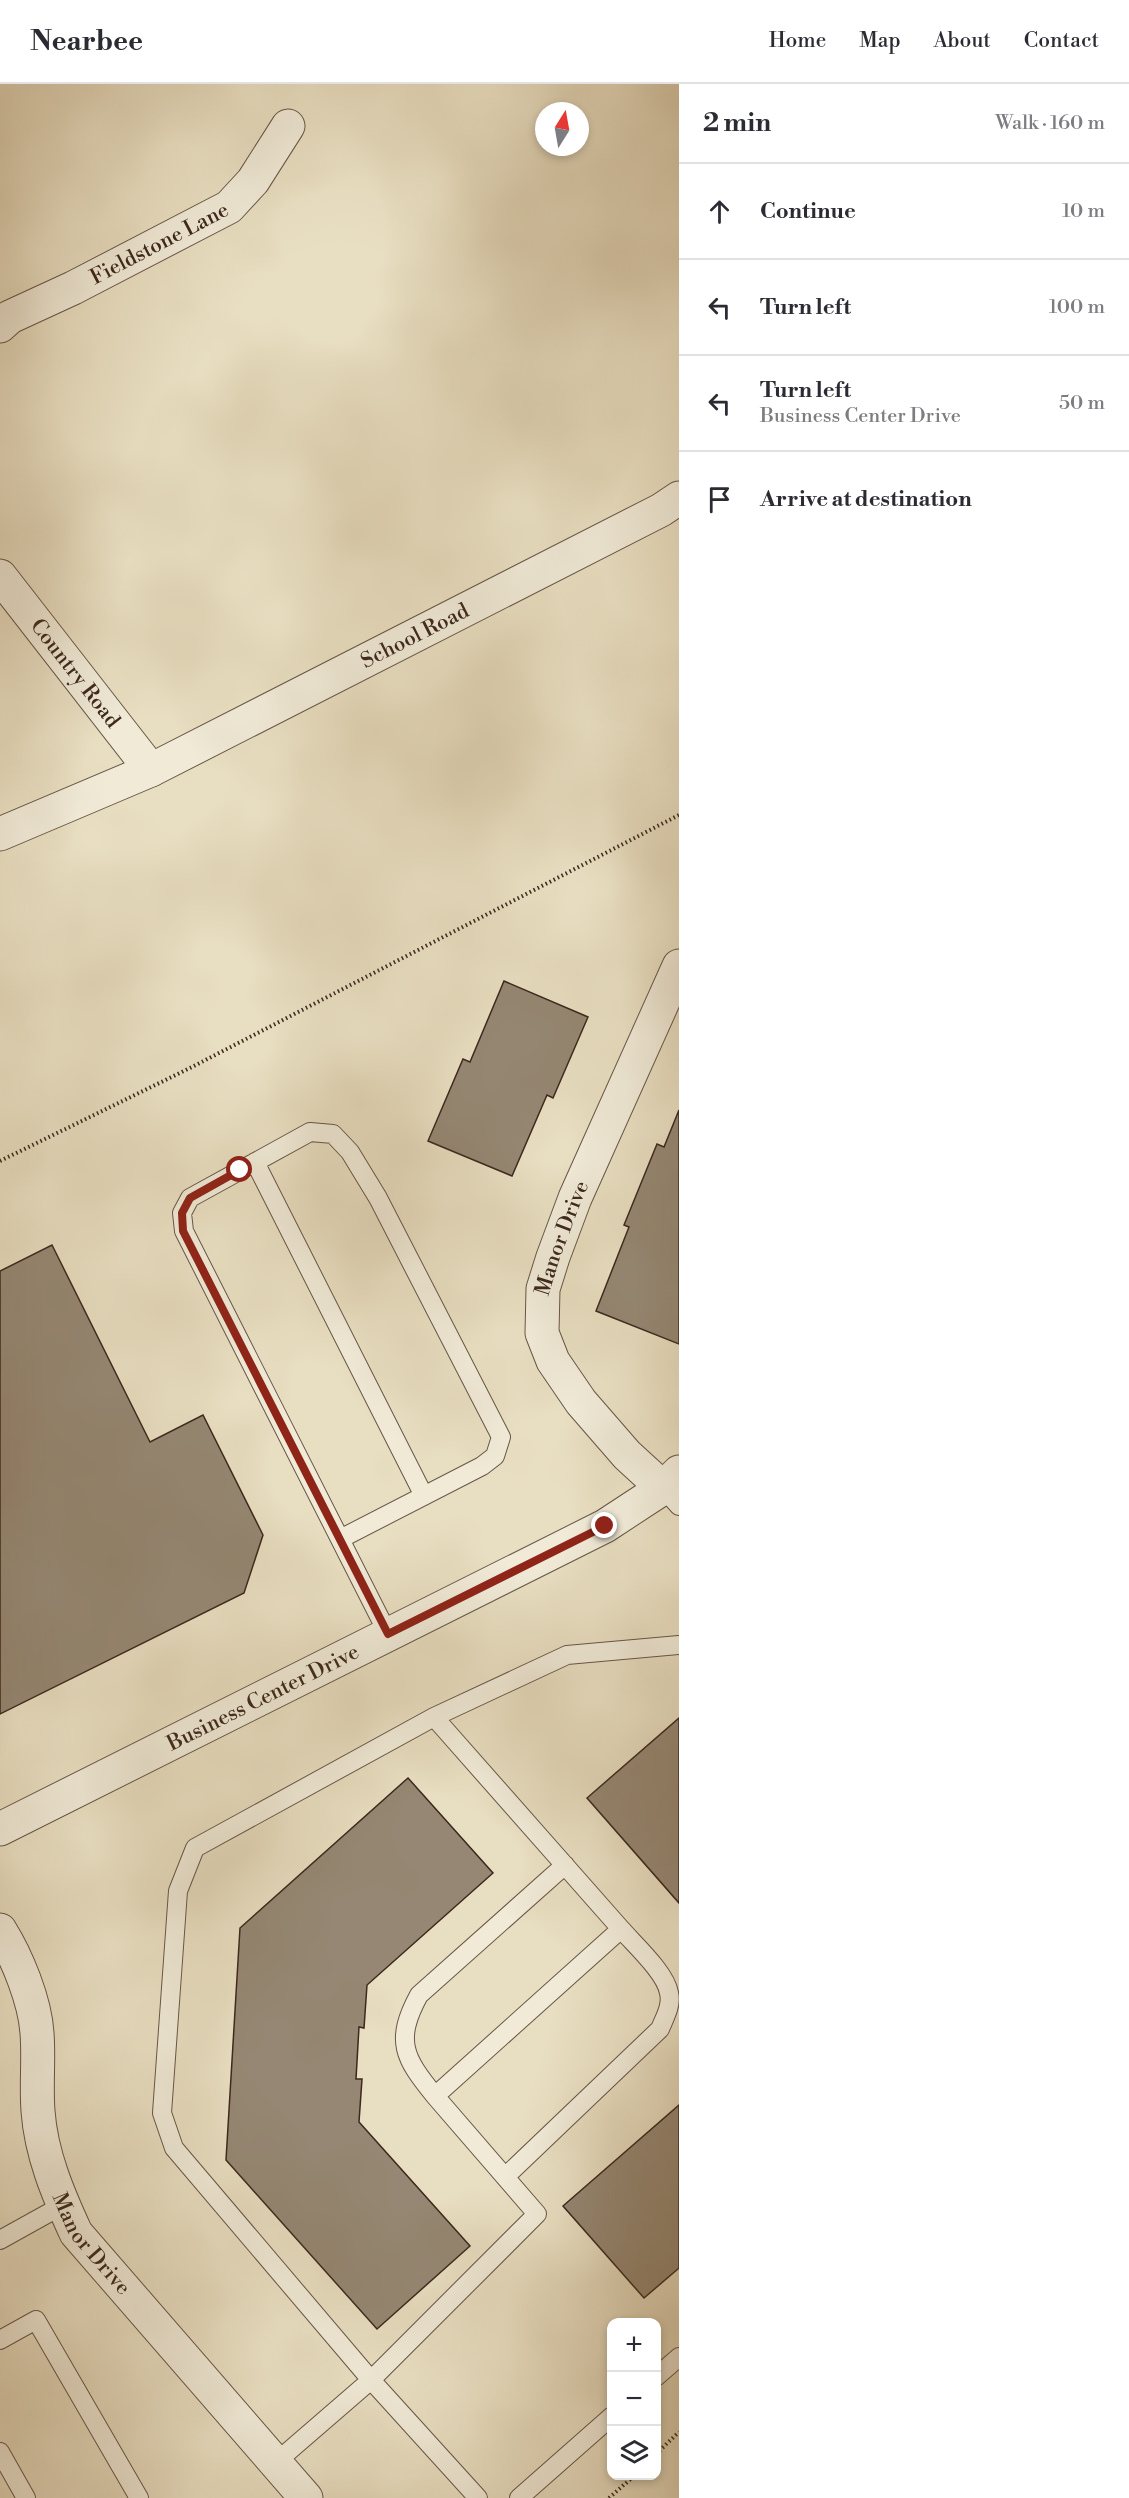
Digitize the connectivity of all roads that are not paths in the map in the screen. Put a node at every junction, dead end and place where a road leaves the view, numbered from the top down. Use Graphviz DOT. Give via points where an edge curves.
graph roads {
  1 [pos="288,126"];
  2 [pos="0,326"];
  3 [pos="679,498"];
  4 [pos="0,576"];
  5 [pos="151,770"];
  6 [pos="0,834"];
  7 [pos="679,966"];
  8 [pos="255,1162"];
  9 [pos="674,1489"];
  10 [pos="424,1496"];
  11 [pos="340,1539"];
  12 [pos="388,1634"];
  13 [pos="679,1644"];
  14 [pos="434,1717"];
  15 [pos="0,1828"];
  16 [pos="565,1865"];
  17 [pos="621,1929"];
  18 [pos="0,1930"];
  19 [pos="435,2096"];
  20 [pos="505,2177"];
  21 [pos="63,2205"];
  22 [pos="0,2240"];
  23 [pos="0,2340"];
  24 [pos="679,2357"];
  25 [pos="661,2373"];
  26 [pos="370,2380"];
  27 [pos="607,2420"];
  28 [pos="0,2452"];
  29 [pos="275,2463"];
  30 [pos="26,2498"];
  31 [pos="139,2498"];
  32 [pos="306,2498"];
  33 [pos="478,2498"];
  34 [pos="519,2498"];
  1 -- 2 [label="street, Fieldstone Lane" via="253,181 229,207 10,317"];
  3 -- 5 [label="street, School Road"];
  4 -- 5 [label="street, Country Road"];
  5 -- 6 [label="street, School Road"];
  7 -- 9 [label="street, Manor Drive" via="552,1257 543,1289 542,1333 553,1361 581,1402 627,1455"];
  8 -- 10 [label="lane"];
  8 -- 10 [label="lane" via="310,1132 333,1134 350,1152 378,1198 501,1437 495,1456 482,1466"];
  8 -- 11 [label="lane" via="190,1198 182,1213 183,1231"];
  9 -- 12 [label="street, Business Center Drive"];
  10 -- 11 [label="lane"];
  11 -- 12 [label="lane"];
  12 -- 15 [label="street, Business Center Drive"];
  13 -- 14 [label="lane" via="567,1655"];
  14 -- 16 [label="lane"];
  14 -- 26 [label="lane" via="195,1848 178,1891 162,2113 174,2148"];
  16 -- 17 [label="lane"];
  16 -- 19 [label="lane" via="419,1995 407,2017 407,2054 414,2070"];
  17 -- 19 [label="lane"];
  17 -- 20 [label="lane" via="666,1982 669,2010 660,2029"];
  18 -- 21 [label="street, Manor Drive" via="24,1983 37,2030 38,2111 44,2151"];
  19 -- 20 [label="lane"];
  20 -- 26 [label="lane" via="537,2214"];
  21 -- 22 [label="lane"];
  21 -- 29 [label="street, Manor Drive" via="76,2233"];
  23 -- 31 [label="lane" via="36,2320"];
  24 -- 25 [label="lane"];
  26 -- 29 [label="lane"];
  26 -- 33 [label="lane"];
  27 -- 34 [label="lane"];
  28 -- 30 [label="lane"];
  29 -- 32 [label="street, Manor Drive"];
}
